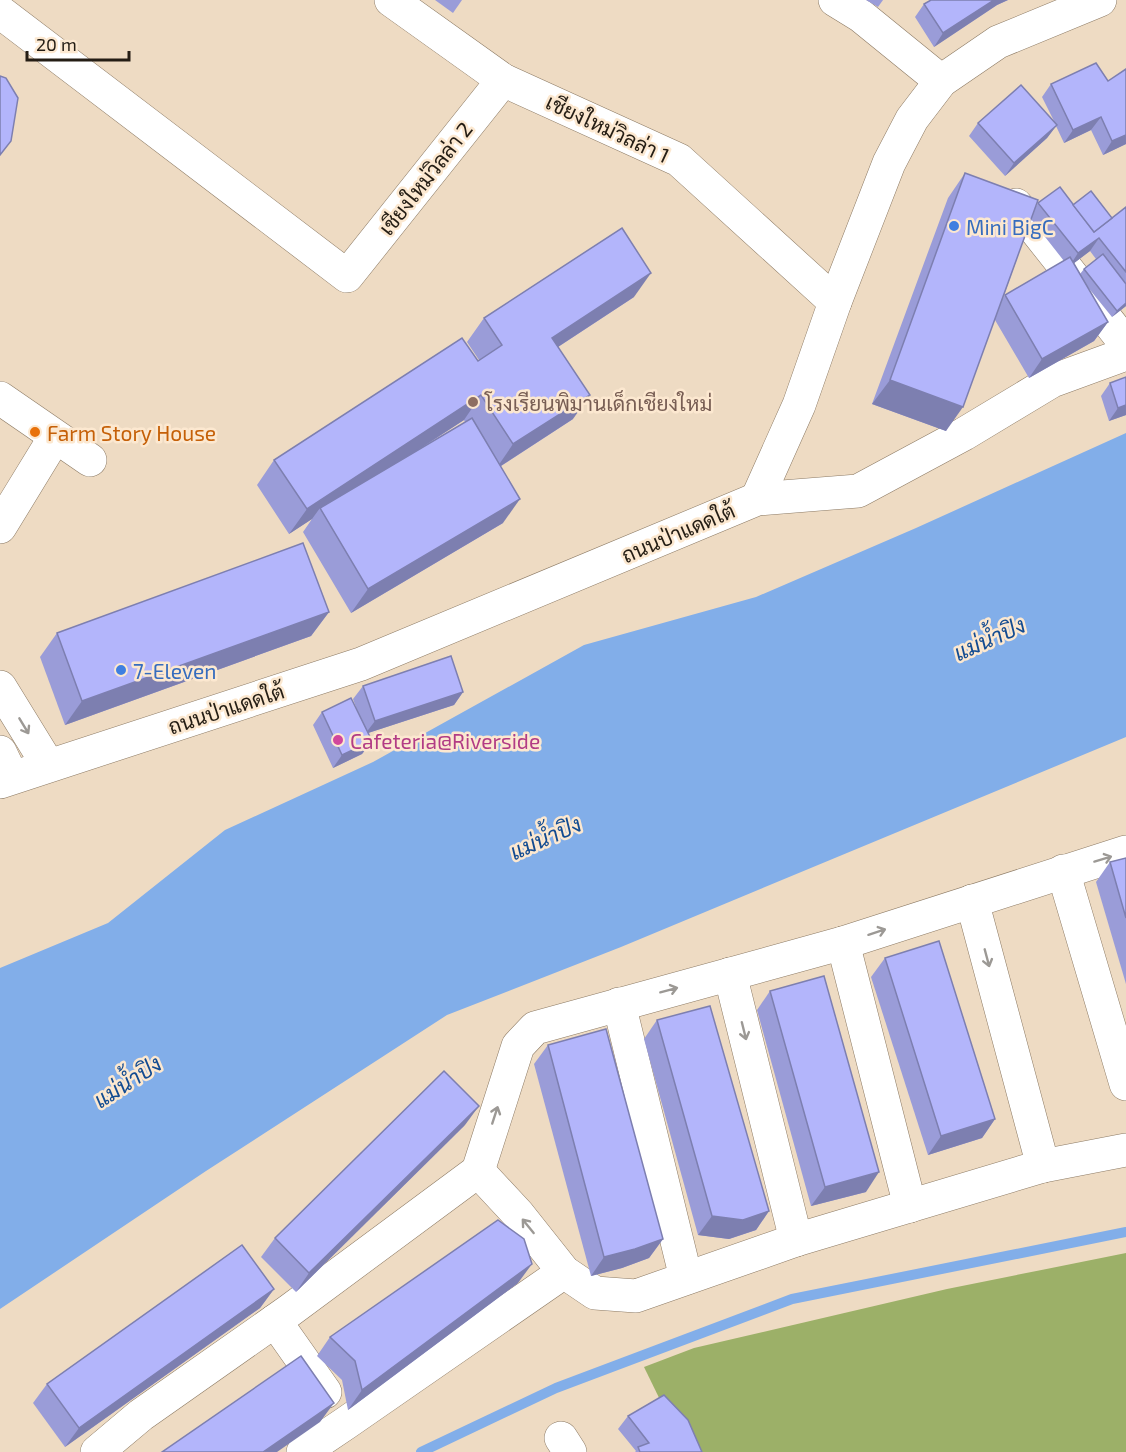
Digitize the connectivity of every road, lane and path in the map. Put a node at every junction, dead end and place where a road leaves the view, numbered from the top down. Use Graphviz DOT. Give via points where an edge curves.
graph roads {
  1 [pos="391,0"];
  2 [pos="835,0"];
  3 [pos="1100,0"];
  4 [pos="0,12"];
  5 [pos="503,80"];
  6 [pos="941,81"];
  7 [pos="1016,205"];
  8 [pos="835,302"];
  9 [pos="1126,344"];
  10 [pos="1126,354"];
  11 [pos="0,398"];
  12 [pos="55,437"];
  13 [pos="90,460"];
  14 [pos="757,499"];
  15 [pos="0,527"];
  16 [pos="0,687"];
  17 [pos="48,765"];
  18 [pos="4,770"];
  19 [pos="1126,852"];
  20 [pos="1063,871"];
  21 [pos="972,901"];
  22 [pos="843,943"];
  23 [pos="730,974"];
  24 [pos="619,1004"];
  25 [pos="1126,1084"];
  26 [pos="1126,1150"];
  27 [pos="1043,1166"];
  28 [pos="478,1171"];
  29 [pos="910,1206"];
  30 [pos="796,1240"];
  31 [pos="564,1272"];
  32 [pos="686,1278"];
  33 [pos="275,1321"];
  34 [pos="346,1424"];
  35 [pos="97,1452"];
  36 [pos="303,1452"];
  1 -- 5 [label="street, เชียงใหม่วิลล่า 1"];
  2 -- 6 [label="street" via="861,16"];
  3 -- 6 [label="street, ถนนป่าแดดใต้" via="998,42"];
  4 -- 5 [label="street, เชียงใหม่วิลล่า 2" via="347,276"];
  5 -- 8 [label="street, เชียงใหม่วิลล่า 1" via="679,160"];
  6 -- 8 [label="street, ถนนป่าแดดใต้" via="912,119 889,163"];
  7 -- 9 [label="street"];
  8 -- 14 [label="street, ถนนป่าแดดใต้" via="799,405"];
  10 -- 14 [label="street" via="1052,381 858,491"];
  11 -- 12 [label="street"];
  12 -- 13 [label="street"];
  12 -- 15 [label="street"];
  14 -- 17 [label="street, ถนนป่าแดดใต้" via="361,664"];
  16 -- 17 [label="street, one-way"];
  17 -- 18 [label="street, ถนนป่าแดดใต้"];
  20 -- 19 [label="street, one-way"];
  20 -- 21 [label="street"];
  20 -- 25 [label="street"];
  22 -- 21 [label="street, one-way"];
  21 -- 27 [label="street, one-way"];
  22 -- 23 [label="street"];
  22 -- 29 [label="street"];
  24 -- 23 [label="street, one-way"];
  23 -- 30 [label="street, one-way"];
  28 -- 24 [label="street, one-way" via="518,1046 535,1028"];
  24 -- 32 [label="street"];
  26 -- 27 [label="street"];
  27 -- 29 [label="street"];
  31 -- 28 [label="street, one-way"];
  28 -- 33 [label="street"];
  29 -- 30 [label="street"];
  30 -- 32 [label="street"];
  31 -- 32 [label="street" via="595,1293 636,1296"];
  31 -- 34 [label="street"];
  33 -- 34 [label="street"];
  33 -- 35 [label="street" via="141,1415"];
  34 -- 36 [label="street"];
}
